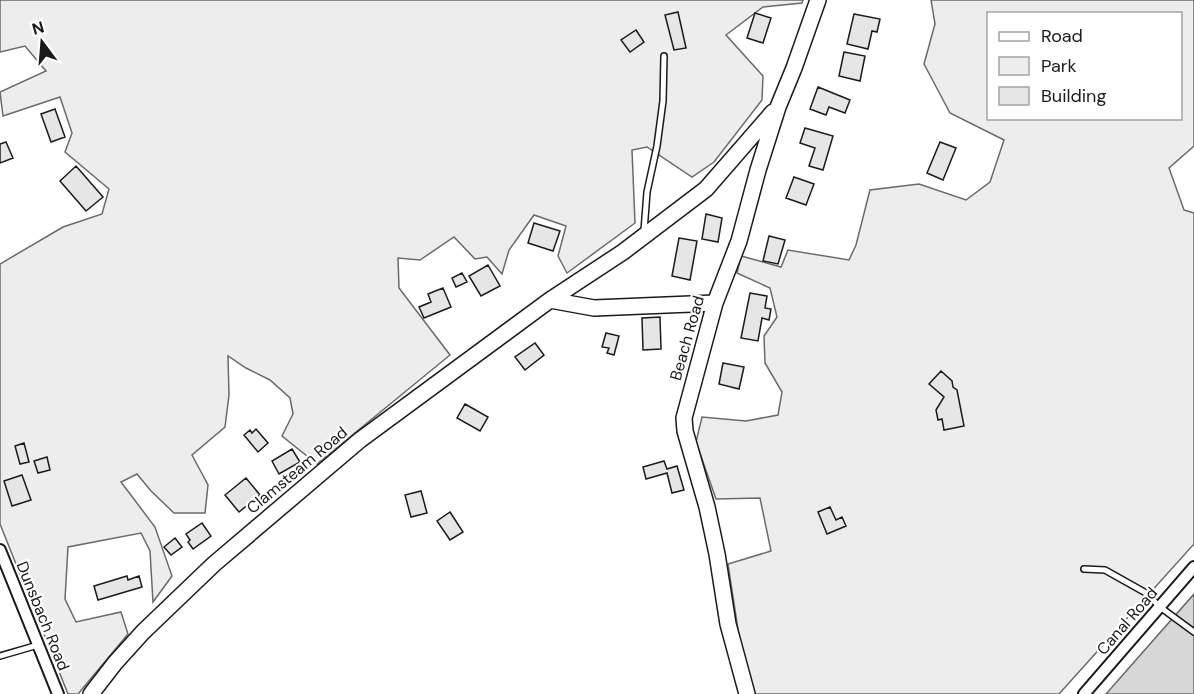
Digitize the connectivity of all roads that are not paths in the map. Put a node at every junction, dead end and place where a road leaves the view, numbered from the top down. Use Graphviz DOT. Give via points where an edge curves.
graph roads {
  1 [pos="818,0"];
  2 [pos="664,56"];
  3 [pos="778,107"];
  4 [pos="644,236"];
  5 [pos="550,300"];
  6 [pos="715,303"];
  7 [pos="0,550"];
  8 [pos="1194,567"];
  9 [pos="1084,569"];
  10 [pos="1160,607"];
  11 [pos="1194,632"];
  12 [pos="39,645"];
  13 [pos="0,657"];
  14 [pos="58,694"];
  15 [pos="91,694"];
  16 [pos="747,694"];
  17 [pos="1083,694"];
  1 -- 3 [label="street, Beach Road"];
  2 -- 4 [label="lane" via="663,101 647,192"];
  3 -- 4 [label="street, Clamsteam Road" via="706,189"];
  3 -- 6 [label="street, Beach Road" via="739,241"];
  4 -- 5 [label="street, Clamsteam Road"];
  5 -- 6 [label="street" via="594,308"];
  5 -- 15 [label="street, Clamsteam Road" via="360,440 214,564 114,663"];
  6 -- 16 [label="street, Beach Road" via="684,417 685,431 707,507 728,624"];
  7 -- 12 [label="street, Dunsbach Road"];
  8 -- 10 [label="street, Canal Road"];
  9 -- 10 [label="lane" via="1104,570 1146,593"];
  10 -- 11 [label="lane"];
  10 -- 17 [label="street, Canal Road"];
  12 -- 13 [label="lane"];
  12 -- 14 [label="street, Dunsbach Road"];
}
